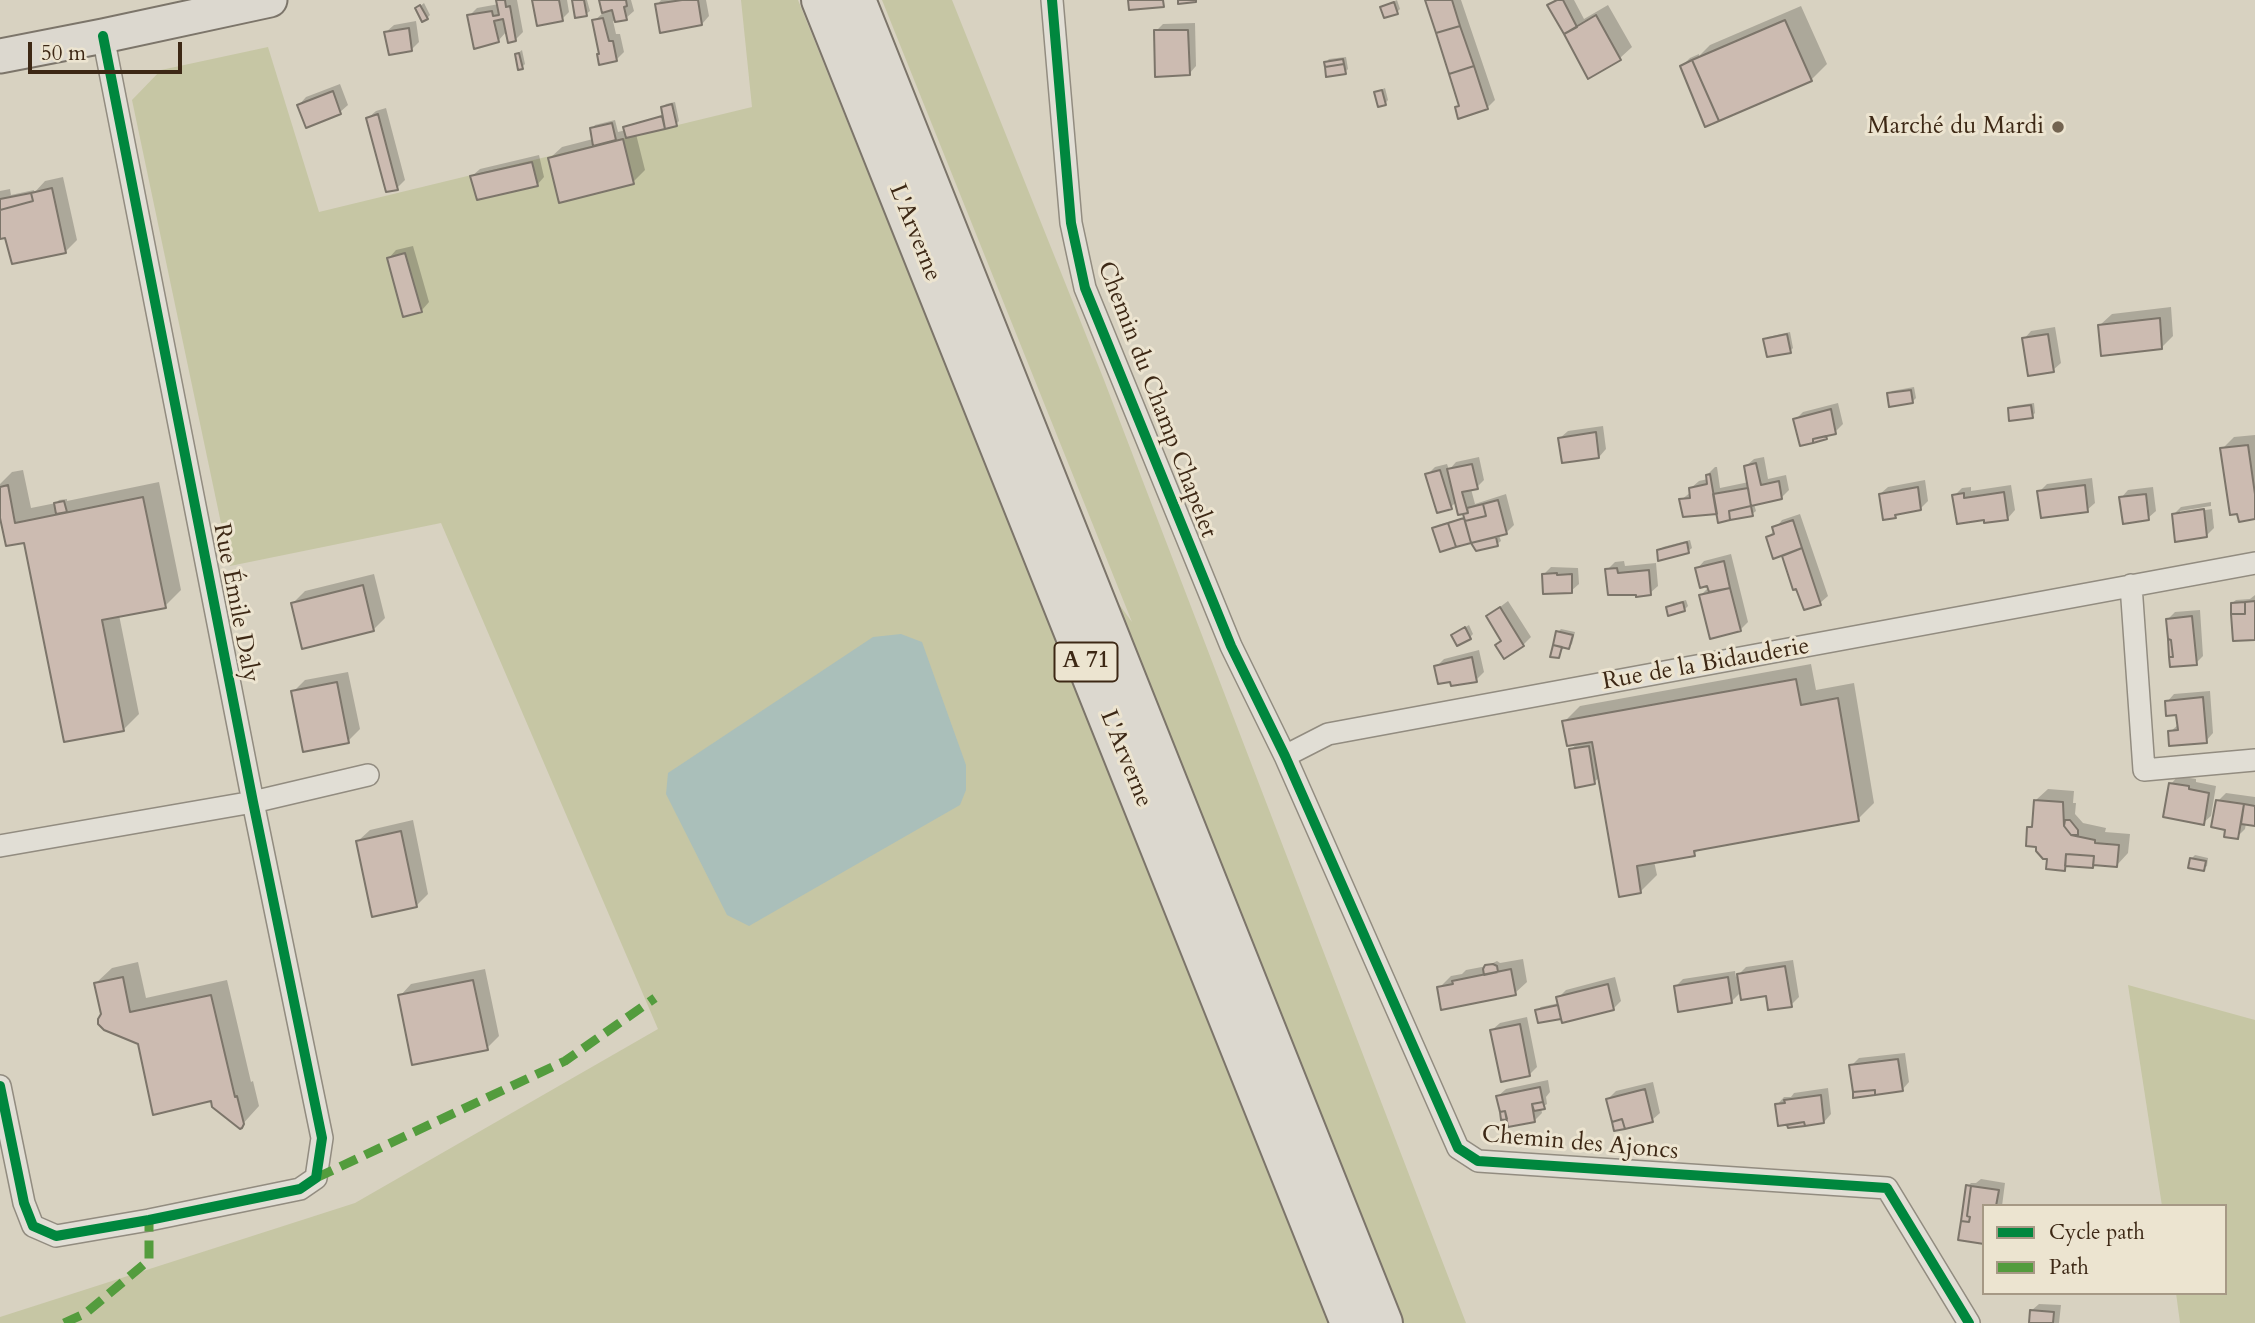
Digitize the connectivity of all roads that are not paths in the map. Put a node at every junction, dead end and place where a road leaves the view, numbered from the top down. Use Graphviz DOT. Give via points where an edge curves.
graph roads {
  1 [pos="821,0"];
  2 [pos="856,0"];
  3 [pos="1052,0"];
  4 [pos="262,1"];
  5 [pos="103,36"];
  6 [pos="0,56"];
  7 [pos="2255,563"];
  8 [pos="2131,585"];
  9 [pos="1285,756"];
  10 [pos="2255,760"];
  11 [pos="368,775"];
  12 [pos="253,802"];
  13 [pos="0,846"];
  14 [pos="0,1086"];
  15 [pos="1350,1323"];
  16 [pos="1383,1323"];
  17 [pos="1969,1323"];
  1 -- 15 [label="highway, L'Arverne / A 71"];
  2 -- 16 [label="highway, L'Arverne / A 71"];
  3 -- 9 [label="street, Chemin du Champ Chapelet" via="1071,223 1085,288 1231,646"];
  4 -- 5 [label="main road"];
  5 -- 6 [label="main road"];
  5 -- 12 [label="street, Rue Émile Daly"];
  7 -- 8 [label="street, Rue de la Bidauderie"];
  8 -- 9 [label="street, Rue de la Bidauderie" via="1328,734"];
  8 -- 10 [label="street" via="2144,770"];
  9 -- 17 [label="street, Chemin des Ajoncs" via="1458,1149 1478,1161 1887,1188"];
  11 -- 12 [label="street"];
  12 -- 13 [label="street"];
  12 -- 14 [label="street, Rue Émile Daly" via="322,1138 316,1178 300,1189 55,1236 33,1226 24,1203"];
}
